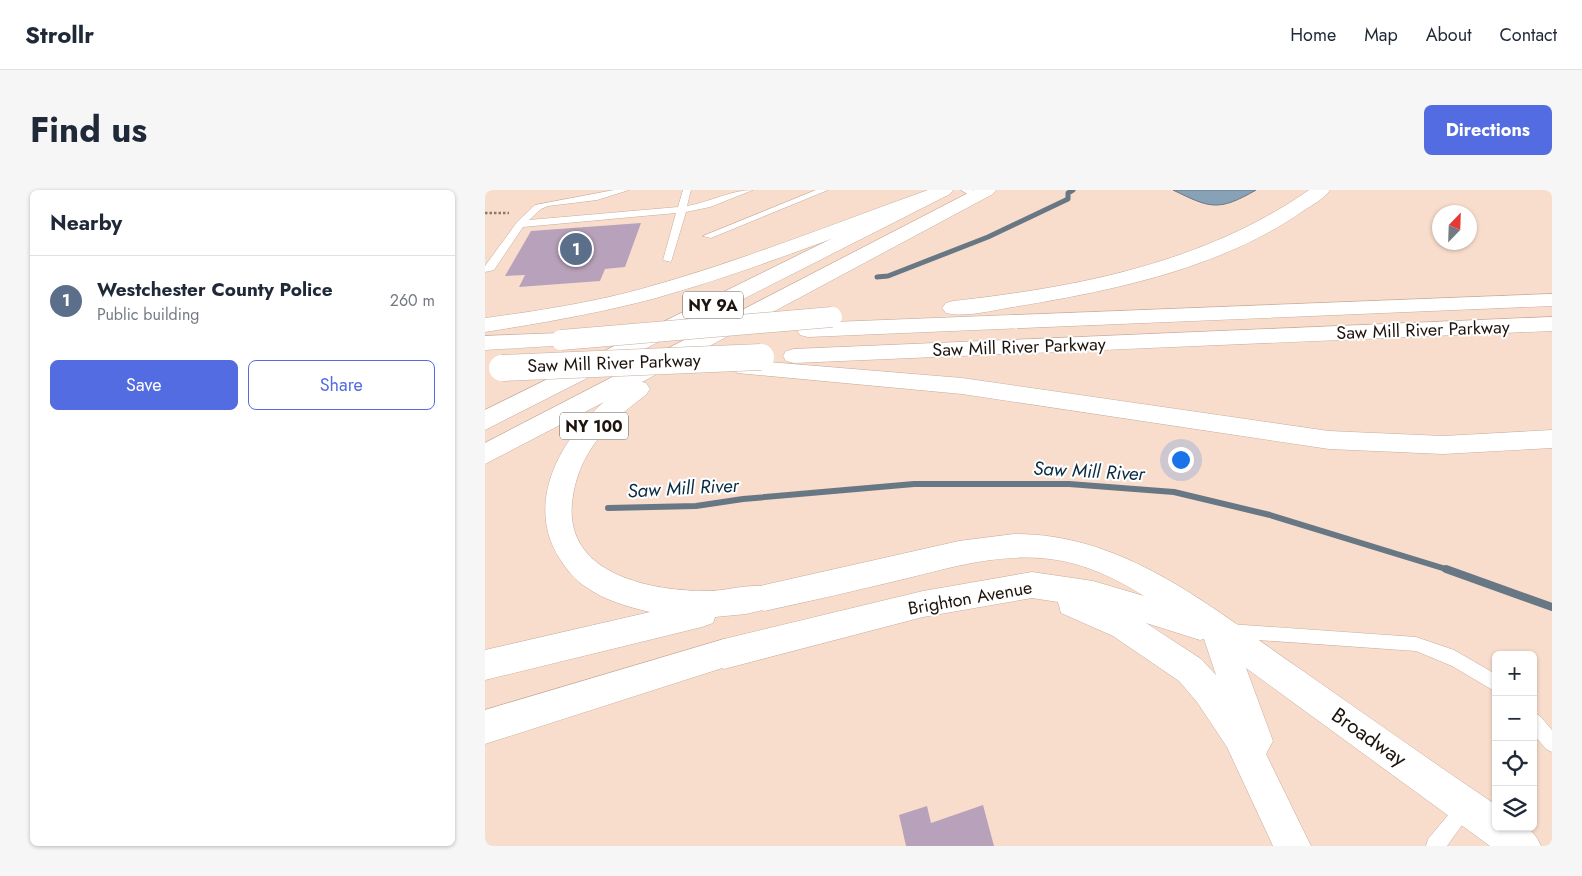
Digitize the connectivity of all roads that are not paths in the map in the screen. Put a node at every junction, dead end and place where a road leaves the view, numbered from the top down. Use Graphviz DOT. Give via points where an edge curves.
graph roads {
  1 [pos="625,190"];
  2 [pos="687,190"];
  3 [pos="749,190"];
  4 [pos="824,190"];
  5 [pos="943,190"];
  6 [pos="1321,190"];
  7 [pos="976,192"];
  8 [pos="680,210"];
  9 [pos="520,224"];
  10 [pos="709,236"];
  11 [pos="668,260"];
  12 [pos="485,269"];
  13 [pos="1552,300"];
  14 [pos="736,322"];
  15 [pos="1552,324"];
  16 [pos="485,325"];
  17 [pos="561,340"];
  18 [pos="485,343"];
  19 [pos="753,362"];
  20 [pos="494,368"];
  21 [pos="485,421"];
  22 [pos="1552,439"];
  23 [pos="485,454"];
  24 [pos="1010,588"];
  25 [pos="764,598"];
  26 [pos="1216,630"];
  27 [pos="724,654"];
  28 [pos="485,665"];
  29 [pos="1492,681"];
  30 [pos="485,707"];
  31 [pos="1537,726"];
  32 [pos="485,727"];
  33 [pos="1552,743"];
  34 [pos="1467,806"];
  35 [pos="1292,846"];
  36 [pos="1435,846"];
  37 [pos="1522,846"];
  1 -- 9 [label="lane" via="546,204"];
  2 -- 8 [label="lane"];
  3 -- 8 [label="lane"];
  4 -- 10 [label="lane"];
  5 -- 16 [label="main road" via="673,287 584,309"];
  5 -- 21 [label="main road, NY 9A"];
  6 -- 17 [label="main road, bridge" via="1284,215 1226,244 1105,283 990,304"];
  7 -- 14 [label="main road, NY 9A"];
  8 -- 9 [label="lane"];
  8 -- 11 [label="lane"];
  9 -- 12 [label="lane" via="491,268"];
  13 -- 17 [label="main road, Saw Mill River Parkway, bridge"];
  14 -- 23 [label="main road, NY 9A"];
  14 -- 25 [label="main road, NY 100" via="622,400 593,426 565,471 557,504 558,520 569,551 581,565 597,579 618,590 665,602 691,604 740,603"];
  15 -- 19 [label="main road, Saw Mill River Parkway"];
  17 -- 18 [label="main road, Saw Mill River Parkway"];
  19 -- 20 [label="main road, Saw Mill River Parkway, bridge" via="666,361"];
  19 -- 22 [label="main road" via="961,386 1329,440 1443,446"];
  24 -- 26 [label="main road, Brighton Avenue" via="1045,585 1076,590"];
  24 -- 27 [label="main road, Brighton Avenue" via="923,604"];
  24 -- 35 [label="main road" via="1079,606 1124,626 1190,670 1209,691 1239,736"];
  25 -- 26 [label="main road, NY 100" via="974,551 1035,546 1075,552 1117,566 1157,588"];
  25 -- 28 [label="main road"];
  26 -- 29 [label="lane" via="1416,644 1442,652"];
  26 -- 34 [label="main road, Broadway"];
  26 -- 35 [label="main road"];
  27 -- 30 [label="main road"];
  27 -- 32 [label="main road"];
  31 -- 33 [label="lane"];
  34 -- 36 [label="lane"];
  34 -- 37 [label="main road, Broadway"];
}
